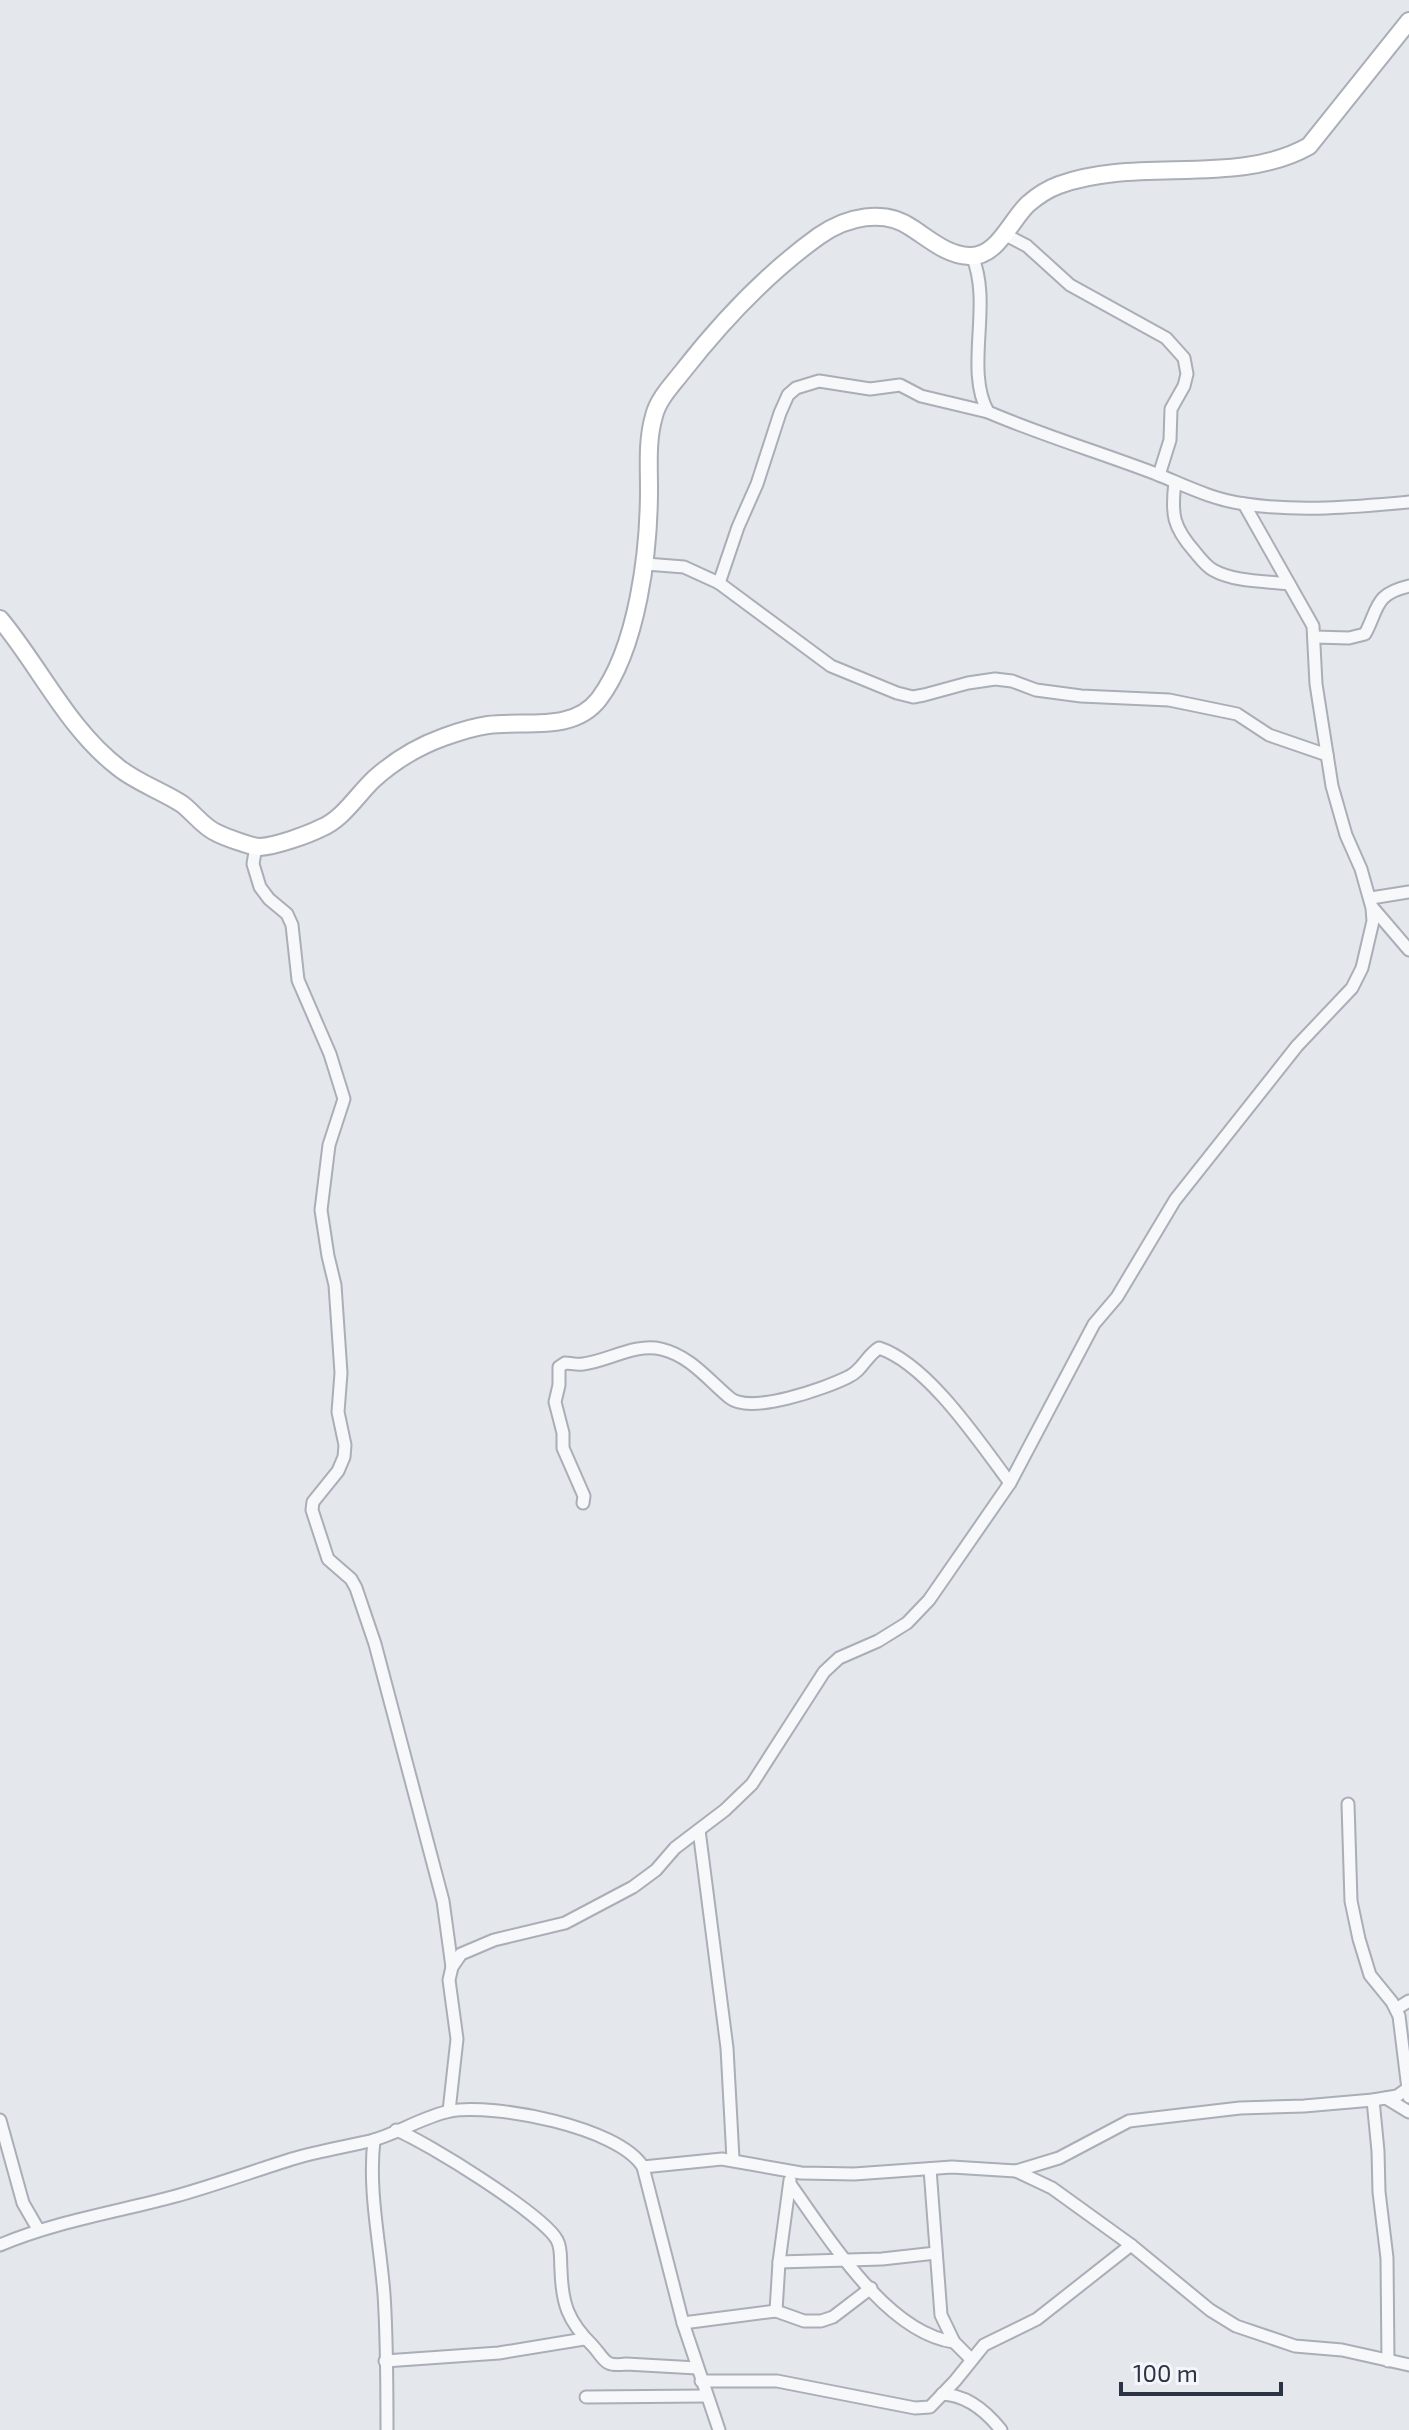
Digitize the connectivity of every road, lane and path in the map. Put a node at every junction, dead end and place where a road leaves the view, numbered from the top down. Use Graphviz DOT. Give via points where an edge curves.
graph roads {
  1 [pos="1409,21"];
  2 [pos="1004,234"];
  3 [pos="972,256"];
  4 [pos="988,412"];
  5 [pos="1159,475"];
  6 [pos="1175,482"];
  7 [pos="1409,502"];
  8 [pos="1244,504"];
  9 [pos="646,564"];
  10 [pos="719,583"];
  11 [pos="1289,584"];
  12 [pos="1409,586"];
  13 [pos="0,619"];
  14 [pos="1314,637"];
  15 [pos="1327,755"];
  16 [pos="259,847"];
  17 [pos="1409,892"];
  18 [pos="1372,903"];
  19 [pos="1409,950"];
  20 [pos="1010,1483"];
  21 [pos="583,1503"];
  22 [pos="1348,1804"];
  23 [pos="699,1830"];
  24 [pos="452,1967"];
  25 [pos="1409,2001"];
  26 [pos="1396,2009"];
  27 [pos="1408,2093"];
  28 [pos="1379,2099"];
  29 [pos="449,2111"];
  30 [pos="1409,2112"];
  31 [pos="0,2120"];
  32 [pos="396,2130"];
  33 [pos="374,2140"];
  34 [pos="733,2159"];
  35 [pos="643,2167"];
  36 [pos="930,2169"];
  37 [pos="1016,2171"];
  38 [pos="790,2178"];
  39 [pos="38,2229"];
  40 [pos="0,2245"];
  41 [pos="1131,2245"];
  42 [pos="936,2253"];
  43 [pos="843,2259"];
  44 [pos="779,2262"];
  45 [pos="871,2288"];
  46 [pos="776,2311"];
  47 [pos="683,2323"];
  48 [pos="584,2339"];
  49 [pos="954,2342"];
  50 [pos="971,2359"];
  51 [pos="385,2361"];
  52 [pos="1388,2361"];
  53 [pos="1409,2365"];
  54 [pos="697,2368"];
  55 [pos="701,2381"];
  56 [pos="955,2381"];
  57 [pos="942,2394"];
  58 [pos="956,2395"];
  59 [pos="706,2396"];
  60 [pos="586,2397"];
  61 [pos="387,2430"];
  62 [pos="719,2430"];
  63 [pos="1001,2430"];
  1 -- 2 [label="street" via="1309,146 1292,156 1240,166 1130,170 1059,185 1027,205"];
  2 -- 3 [label="street" via="996,245"];
  2 -- 5 [label="street" via="1027,246 1081,293 1166,338 1184,358 1187,374 1171,409 1170,440"];
  3 -- 4 [label="street" via="981,295 979,384"];
  3 -- 9 [label="street" via="951,252 893,217 860,218 815,239 734,308 654,413"];
  4 -- 5 [label="street"];
  4 -- 10 [label="street" via="921,396 900,385 870,389 819,381 796,388 780,413"];
  5 -- 6 [label="street"];
  6 -- 8 [label="street"];
  6 -- 11 [label="street" via="1176,526 1200,559 1213,570 1240,578"];
  7 -- 8 [label="street" via="1309,509"];
  8 -- 11 [label="street"];
  9 -- 10 [label="street" via="684,567"];
  9 -- 16 [label="street" via="621,656 588,710 574,719 486,725 439,739 392,764 328,825"];
  10 -- 15 [label="street" via="831,666 897,693 913,697 995,679 1081,696 1169,700 1237,714 1269,735"];
  11 -- 14 [label="street" via="1309,615"];
  12 -- 14 [label="street" via="1377,603 1365,634"];
  13 -- 16 [label="street" via="77,726 120,769 188,808 216,833"];
  14 -- 15 [label="street"];
  15 -- 18 [label="street" via="1346,835"];
  16 -- 24 [label="street" via="253,864 260,887 292,925 298,980 344,1099 329,1145 321,1210 335,1285 338,1412 345,1445 338,1471 312,1510 328,1559 356,1588 375,1644 443,1901"];
  17 -- 18 [label="street"];
  18 -- 19 [label="street"];
  18 -- 20 [label="street" via="1368,944 1352,988 1297,1046 1175,1200 1117,1297 1094,1324"];
  20 -- 21 [label="street" via="933,1386 883,1349 870,1353 848,1378 778,1401 749,1404 732,1400 706,1373 657,1348 559,1367 555,1402 563,1448"];
  20 -- 23 [label="street" via="929,1600 907,1623 839,1658 824,1672 752,1784"];
  22 -- 26 [label="street" via="1351,1901 1359,1939 1370,1975"];
  23 -- 24 [label="street" via="656,1870 610,1900 565,1923 470,1949"];
  23 -- 34 [label="street" via="727,2048"];
  24 -- 29 [label="street" via="457,2039"];
  25 -- 26 [label="street"];
  26 -- 27 [label="street"];
  27 -- 28 [label="street"];
  28 -- 30 [label="street"];
  28 -- 37 [label="street" via="1135,2120 1059,2158"];
  28 -- 52 [label="street"];
  29 -- 32 [label="street"];
  29 -- 35 [label="street" via="484,2109 538,2117 622,2147"];
  31 -- 39 [label="street" via="23,2203"];
  32 -- 33 [label="street"];
  32 -- 48 [label="street" via="416,2137 514,2201 552,2232 560,2247 565,2305"];
  33 -- 39 [label="street"];
  33 -- 51 [label="street"];
  34 -- 35 [label="street"];
  34 -- 38 [label="street"];
  35 -- 47 [label="street"];
  36 -- 37 [label="street"];
  36 -- 38 [label="street"];
  36 -- 42 [label="street"];
  37 -- 41 [label="street" via="1052,2188"];
  38 -- 43 [label="street"];
  38 -- 44 [label="street"];
  39 -- 40 [label="street"];
  41 -- 50 [label="street" via="1054,2307 984,2345"];
  41 -- 52 [label="street" via="1236,2326 1295,2346"];
  42 -- 43 [label="street"];
  42 -- 49 [label="street" via="941,2315"];
  43 -- 44 [label="street"];
  43 -- 45 [label="street"];
  44 -- 46 [label="street"];
  45 -- 46 [label="street" via="821,2321"];
  45 -- 49 [label="street" via="907,2323"];
  46 -- 47 [label="street"];
  47 -- 54 [label="street"];
  48 -- 51 [label="street" via="499,2353"];
  48 -- 54 [label="street" via="609,2364"];
  49 -- 50 [label="street"];
  50 -- 56 [label="street"];
  51 -- 61 [label="street"];
  52 -- 53 [label="street"];
  54 -- 55 [label="street"];
  55 -- 57 [label="street" via="777,2381 915,2408 930,2407"];
  55 -- 59 [label="street"];
  56 -- 57 [label="street"];
  56 -- 58 [label="street"];
  57 -- 58 [label="street"];
  58 -- 63 [label="street"];
  59 -- 60 [label="street"];
  59 -- 62 [label="street"];
}
